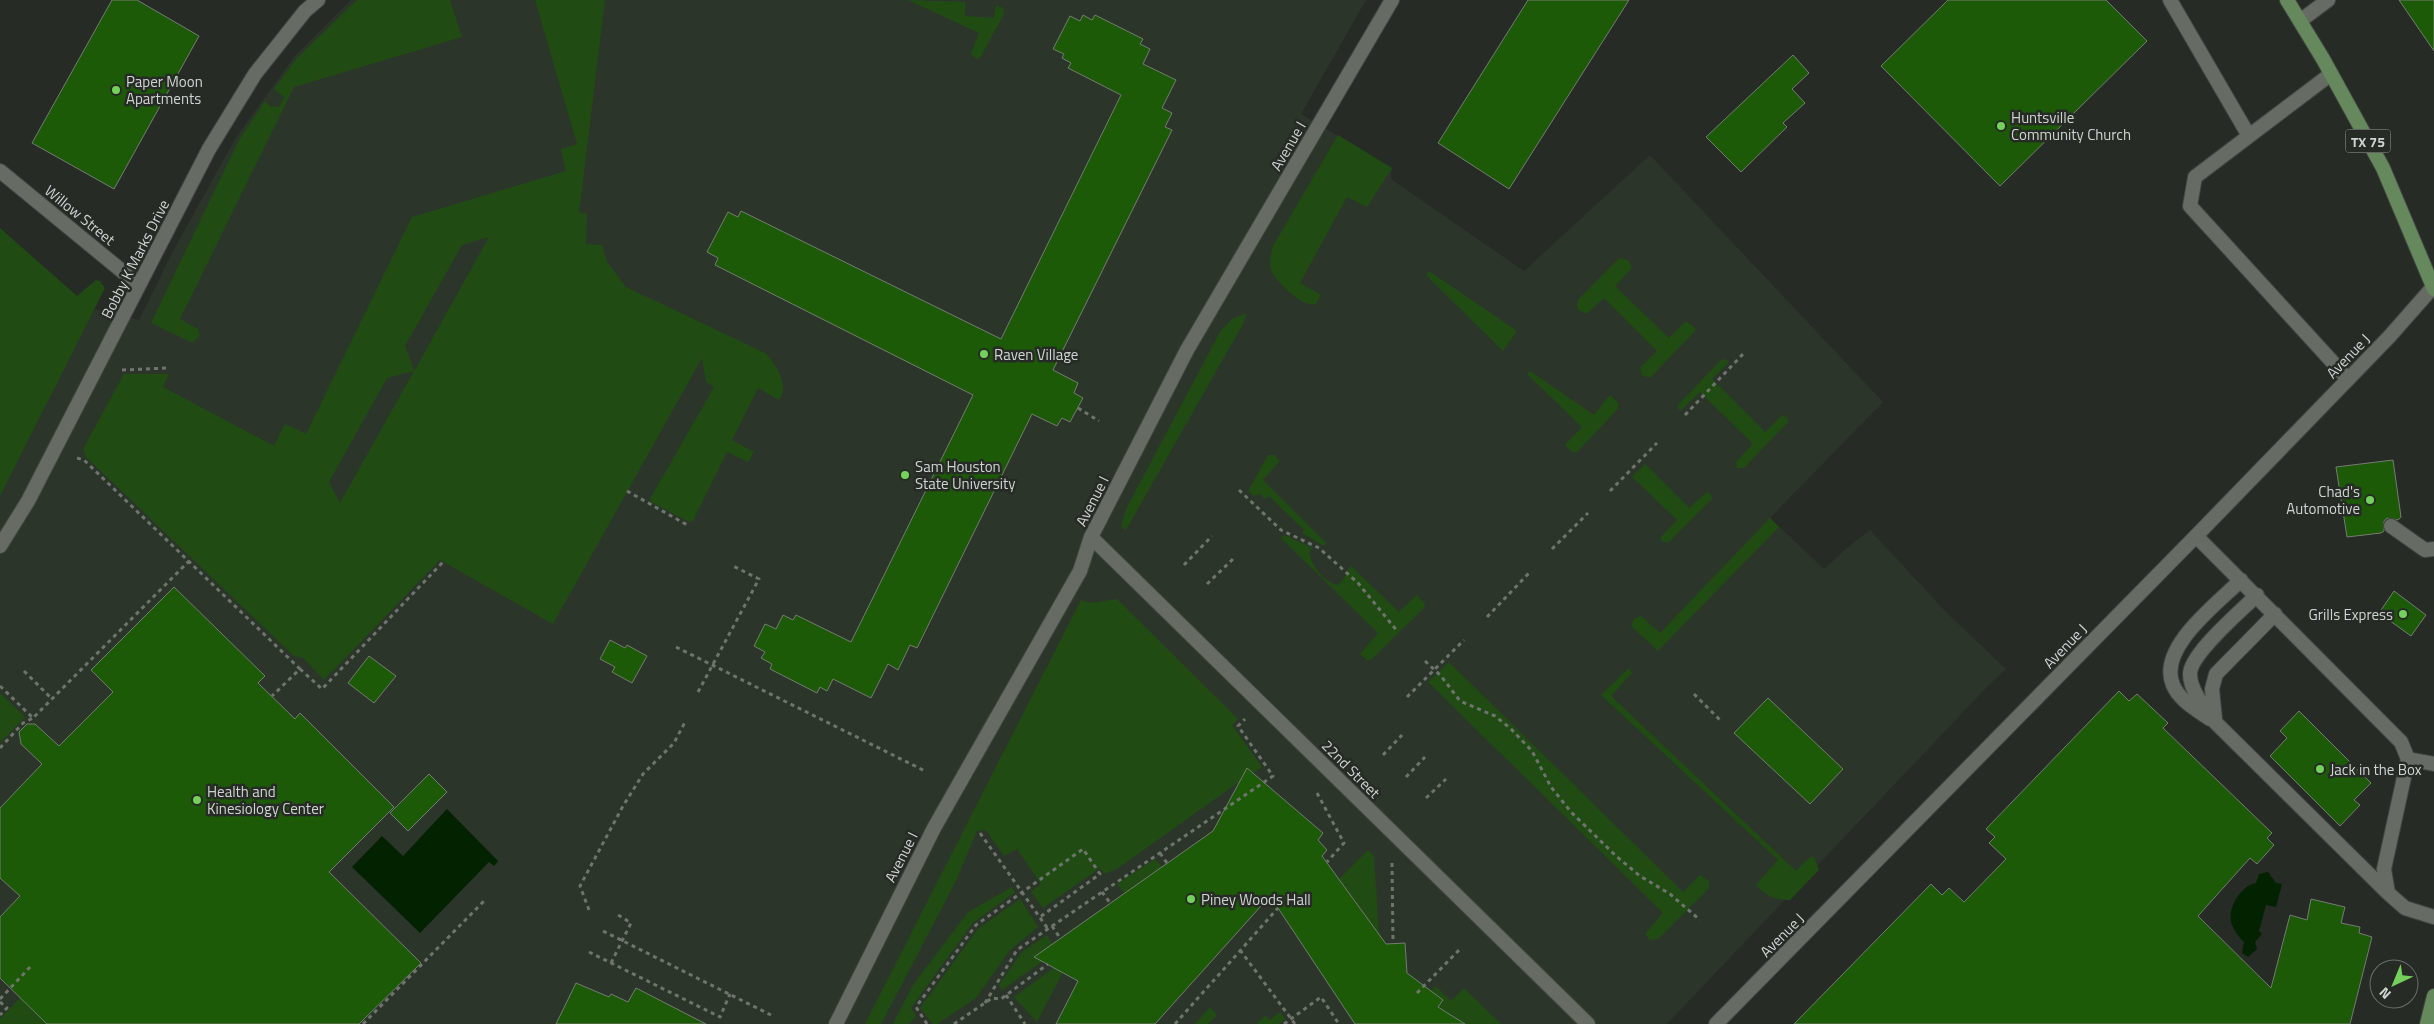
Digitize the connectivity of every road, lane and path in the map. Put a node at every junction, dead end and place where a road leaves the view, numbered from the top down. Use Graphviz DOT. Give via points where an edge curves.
graph roads {
  1 [pos="318,0"];
  2 [pos="1392,0"];
  3 [pos="2170,0"];
  4 [pos="2287,0"];
  5 [pos="2328,0"];
  6 [pos="2300,20"];
  7 [pos="2331,74"];
  8 [pos="2249,136"];
  9 [pos="0,171"];
  10 [pos="139,285"];
  11 [pos="2434,288"];
  12 [pos="1744,353"];
  13 [pos="168,368"];
  14 [pos="122,370"];
  15 [pos="2348,379"];
  16 [pos="1078,408"];
  17 [pos="1685,415"];
  18 [pos="1099,421"];
  19 [pos="1657,442"];
  20 [pos="77,458"];
  21 [pos="1238,490"];
  22 [pos="628,491"];
  23 [pos="1610,492"];
  24 [pos="1588,513"];
  25 [pos="689,526"];
  26 [pos="2391,526"];
  27 [pos="1212,536"];
  28 [pos="2196,536"];
  29 [pos="1091,537"];
  30 [pos="0,546"];
  31 [pos="2434,549"];
  32 [pos="1552,550"];
  33 [pos="1234,558"];
  34 [pos="189,561"];
  35 [pos="443,562"];
  36 [pos="1184,565"];
  37 [pos="733,566"];
  38 [pos="1530,572"];
  39 [pos="2241,580"];
  40 [pos="1207,584"];
  41 [pos="2257,595"];
  42 [pos="2275,614"];
  43 [pos="1486,617"];
  44 [pos="1398,632"];
  45 [pos="1464,640"];
  46 [pos="676,647"];
  47 [pos="1425,661"];
  48 [pos="712,665"];
  49 [pos="300,669"];
  50 [pos="1434,670"];
  51 [pos="24,671"];
  52 [pos="0,686"];
  53 [pos="698,692"];
  54 [pos="1694,694"];
  55 [pos="272,696"];
  56 [pos="1407,697"];
  57 [pos="52,699"];
  58 [pos="32,718"];
  59 [pos="1245,719"];
  60 [pos="1721,721"];
  61 [pos="685,722"];
  62 [pos="2215,722"];
  63 [pos="1402,735"];
  64 [pos="0,748"];
  65 [pos="1383,755"];
  66 [pos="1425,757"];
  67 [pos="2408,759"];
  68 [pos="2434,764"];
  69 [pos="925,771"];
  70 [pos="1406,777"];
  71 [pos="1446,779"];
  72 [pos="1316,793"];
  73 [pos="1426,798"];
  74 [pos="980,833"];
  75 [pos="1160,853"];
  76 [pos="1327,862"];
  77 [pos="1167,863"];
  78 [pos="1392,863"];
  79 [pos="1022,892"];
  80 [pos="1102,892"];
  81 [pos="2388,893"];
  82 [pos="485,900"];
  83 [pos="1110,903"];
  84 [pos="1278,908"];
  85 [pos="589,910"];
  86 [pos="615,913"];
  87 [pos="1040,917"];
  88 [pos="2434,917"];
  89 [pos="1700,920"];
  90 [pos="1052,926"];
  91 [pos="1048,929"];
  92 [pos="603,931"];
  93 [pos="1060,938"];
  94 [pos="622,940"];
  95 [pos="1393,943"];
  96 [pos="1462,948"];
  97 [pos="1240,950"];
  98 [pos="590,952"];
  99 [pos="611,962"];
  100 [pos="1048,964"];
  101 [pos="31,966"];
  102 [pos="1417,993"];
  103 [pos="730,994"];
  104 [pos="1006,995"];
  105 [pos="2434,996"];
  106 [pos="0,1000"];
  107 [pos="985,1003"];
  108 [pos="0,1015"];
  109 [pos="771,1015"];
  110 [pos="1291,1018"];
  111 [pos="363,1024"];
  112 [pos="836,1024"];
  113 [pos="927,1024"];
  114 [pos="954,1024"];
  115 [pos="1025,1024"];
  116 [pos="1175,1024"];
  117 [pos="1284,1024"];
  118 [pos="1295,1024"];
  119 [pos="1339,1024"];
  120 [pos="1588,1024"];
  121 [pos="1716,1024"];
  122 [pos="2426,1024"];
  1 -- 10 [label="street, Bobby K Marks Drive" via="305,11 245,90 208,149"];
  2 -- 29 [label="street, Avenue I" via="1187,350"];
  3 -- 8 [label="street"];
  4 -- 6 [label="main road, TX 75"];
  5 -- 6 [label="street"];
  6 -- 7 [label="main road, TX 75"];
  7 -- 8 [label="street"];
  7 -- 11 [label="main road, TX 75" via="2383,168"];
  8 -- 15 [label="street" via="2195,177 2190,206"];
  9 -- 10 [label="street, Willow Street"];
  10 -- 30 [label="street, Bobby K Marks Drive" via="28,501"];
  11 -- 15 [label="street, Avenue J"];
  12 -- 17 [label="path"];
  13 -- 14 [label="path"];
  15 -- 28 [label="street, Avenue J"];
  16 -- 18 [label="path"];
  19 -- 23 [label="path"];
  20 -- 34 [label="path" via="84,460"];
  21 -- 44 [label="path" via="1281,530 1319,548 1358,583"];
  22 -- 25 [label="path"];
  24 -- 32 [label="path"];
  26 -- 31 [label="street" via="2425,550"];
  27 -- 36 [label="path"];
  28 -- 39 [label="street"];
  28 -- 121 [label="street, Avenue J"];
  29 -- 112 [label="street, Avenue I" via="1080,572 934,828"];
  29 -- 120 [label="street, 22nd Street"];
  33 -- 40 [label="path"];
  34 -- 49 [label="path"];
  34 -- 57 [label="path"];
  35 -- 49 [label="path" via="322,689"];
  37 -- 48 [label="path" via="759,579"];
  38 -- 43 [label="path"];
  39 -- 41 [label="street"];
  39 -- 62 [label="street" via="2183,639 2169,668 2173,686 2186,702"];
  41 -- 42 [label="street"];
  41 -- 62 [label="street" via="2196,657 2190,674 2194,689"];
  42 -- 62 [label="street" via="2216,674 2212,689"];
  42 -- 67 [label="street" via="2401,742"];
  45 -- 50 [label="path"];
  46 -- 48 [label="path"];
  47 -- 50 [label="path"];
  48 -- 53 [label="path"];
  48 -- 69 [label="path"];
  49 -- 55 [label="path"];
  50 -- 56 [label="path"];
  50 -- 89 [label="path" via="1460,701 1495,716 1512,728 1532,751 1550,787 1571,812 1616,856"];
  51 -- 57 [label="path"];
  52 -- 58 [label="path"];
  54 -- 60 [label="path"];
  57 -- 58 [label="path"];
  58 -- 64 [label="path" via="23,723"];
  59 -- 75 [label="path" via="1238,726 1273,776"];
  61 -- 85 [label="path" via="674,743 642,774 580,886"];
  62 -- 81 [label="street"];
  63 -- 65 [label="path"];
  66 -- 70 [label="path"];
  67 -- 68 [label="street"];
  67 -- 81 [label="street" via="2384,869"];
  71 -- 73 [label="path"];
  72 -- 76 [label="path" via="1344,843"];
  74 -- 79 [label="path"];
  75 -- 77 [label="path"];
  75 -- 80 [label="path"];
  78 -- 95 [label="path"];
  79 -- 87 [label="path"];
  79 -- 87 [label="path" via="1083,849 1100,874"];
  79 -- 113 [label="path" via="976,925 916,1007"];
  80 -- 83 [label="path"];
  80 -- 90 [label="path"];
  81 -- 88 [label="street" via="2405,908"];
  82 -- 111 [label="path"];
  84 -- 97 [label="path"];
  86 -- 94 [label="path" via="631,923"];
  87 -- 91 [label="path"];
  90 -- 91 [label="path"];
  90 -- 93 [label="path"];
  91 -- 107 [label="path" via="1017,950"];
  92 -- 94 [label="path"];
  94 -- 99 [label="path"];
  94 -- 103 [label="path"];
  96 -- 102 [label="path"];
  97 -- 110 [label="path"];
  97 -- 116 [label="path"];
  98 -- 99 [label="path"];
  99 -- 103 [label="path" via="720,1017"];
  100 -- 104 [label="path"];
  101 -- 106 [label="path"];
  103 -- 109 [label="path"];
  104 -- 107 [label="path"];
  104 -- 115 [label="path"];
  105 -- 122 [label="main road"];
  106 -- 108 [label="path" via="7,1008"];
  107 -- 114 [label="path"];
  110 -- 117 [label="path"];
  110 -- 118 [label="path"];
  110 -- 119 [label="path" via="1321,997"];
}
